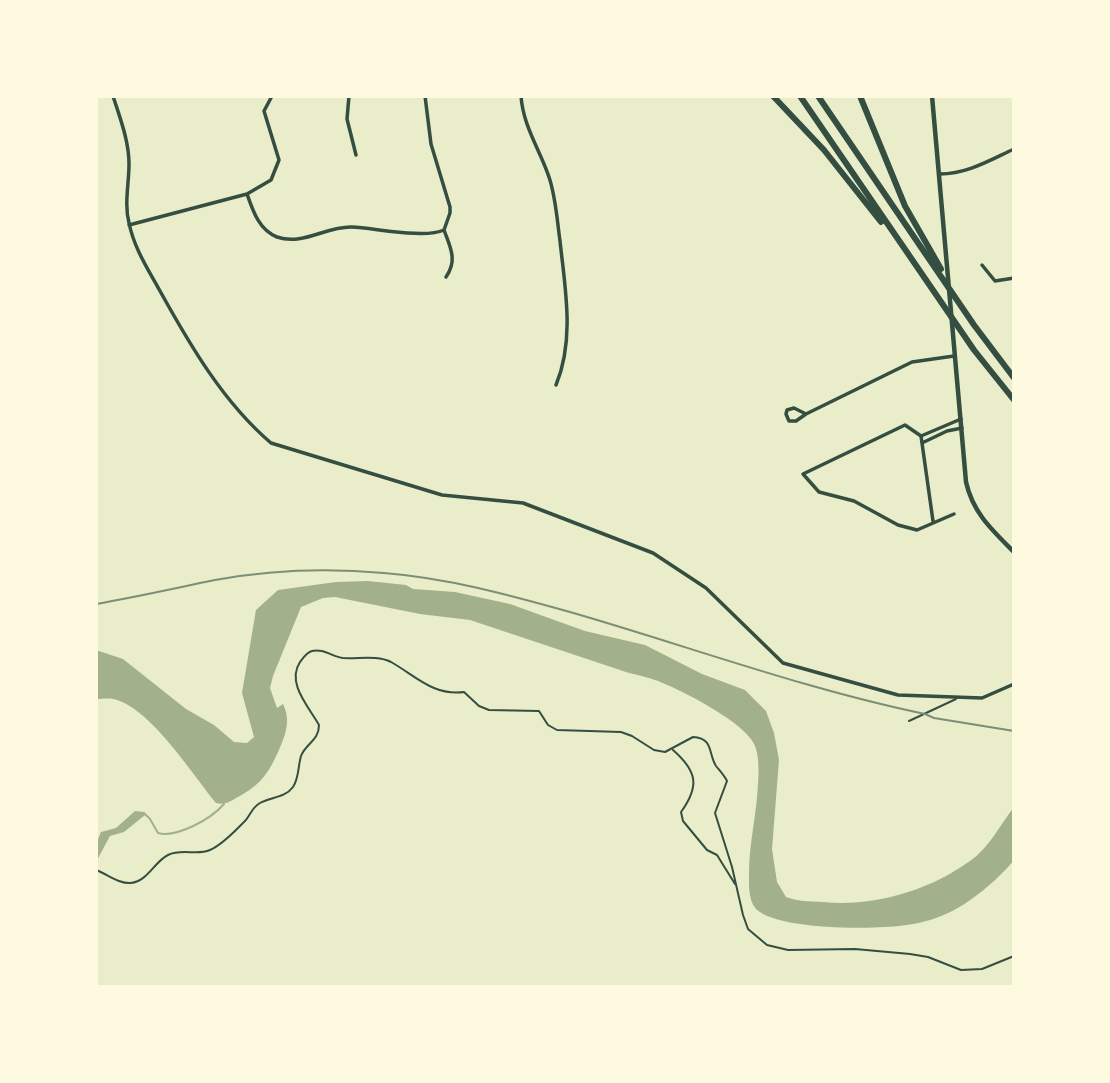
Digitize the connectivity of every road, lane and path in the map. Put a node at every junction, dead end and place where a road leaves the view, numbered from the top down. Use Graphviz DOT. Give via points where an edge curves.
graph roads {
  1 [pos="113,96"];
  2 [pos="272,96"];
  3 [pos="349,96"];
  4 [pos="425,96"];
  5 [pos="521,96"];
  6 [pos="772,96"];
  7 [pos="800,96"];
  8 [pos="818,96"];
  9 [pos="860,96"];
  10 [pos="932,96"];
  11 [pos="1014,149"];
  12 [pos="356,155"];
  13 [pos="940,174"];
  14 [pos="247,194"];
  15 [pos="129,225"];
  16 [pos="444,230"];
  17 [pos="896,238"];
  18 [pos="982,265"];
  19 [pos="446,277"];
  20 [pos="1014,278"];
  21 [pos="955,295"];
  22 [pos="956,353"];
  23 [pos="1014,378"];
  24 [pos="556,385"];
  25 [pos="1014,400"];
  26 [pos="806,414"];
  27 [pos="962,419"];
  28 [pos="963,428"];
  29 [pos="921,436"];
  30 [pos="922,443"];
  31 [pos="954,514"];
  32 [pos="933,522"];
  33 [pos="1014,552"];
  34 [pos="1014,684"];
  35 [pos="959,697"];
  36 [pos="909,721"];
  37 [pos="672,749"];
  38 [pos="96,870"];
  39 [pos="735,884"];
  40 [pos="1014,956"];
  1 -- 15 [label="street" via="129,160"];
  2 -- 14 [label="street" via="264,111 278,166 271,180"];
  3 -- 12 [label="street" via="347,119"];
  4 -- 16 [label="street" via="431,144 450,206"];
  5 -- 24 [label="street" via="554,196 569,314"];
  6 -- 17 [label="highway" via="824,150"];
  7 -- 17 [label="highway"];
  8 -- 21 [label="highway"];
  9 -- 21 [label="highway" via="909,213"];
  10 -- 13 [label="street"];
  11 -- 13 [label="street" via="956,174"];
  13 -- 22 [label="street"];
  14 -- 15 [label="street"];
  14 -- 16 [label="street" via="258,220 280,238 299,240 342,227 430,234"];
  15 -- 35 [label="street" via="183,332 228,398 271,443 442,495 523,503 653,553 729,608 783,663 898,695"];
  16 -- 19 [label="street" via="454,256"];
  17 -- 25 [label="highway"];
  18 -- 20 [label="street" via="995,281"];
  21 -- 23 [label="highway"];
  22 -- 26 [label="street" via="912,362"];
  22 -- 27 [label="street"];
  26 -- 26 [label="street" via="793,422 786,414 789,408"];
  27 -- 28 [label="street"];
  27 -- 29 [label="street"];
  28 -- 30 [label="street"];
  28 -- 33 [label="street" via="970,497 984,523"];
  29 -- 30 [label="street"];
  29 -- 32 [label="street" via="905,425 803,474 819,492 854,501 898,525 917,530"];
  30 -- 32 [label="street"];
  31 -- 32 [label="street"];
  34 -- 35 [label="street" via="982,698"];
  35 -- 36 [label="lane"];
  37 -- 38 [label="path" via="654,750 621,732 553,729 538,711 489,710 464,692 445,693 424,685 389,661 311,651 296,670 299,690 319,730 302,754 293,788 260,803 217,847 167,855 134,883 120,882"];
  37 -- 39 [label="path" via="689,766 694,780 693,795 681,812 683,821 706,850 720,859"];
  37 -- 39 [label="path" via="699,737 710,747 727,781 715,813"];
  39 -- 40 [label="path" via="748,929 778,948 910,954 961,970 982,969"];
}
